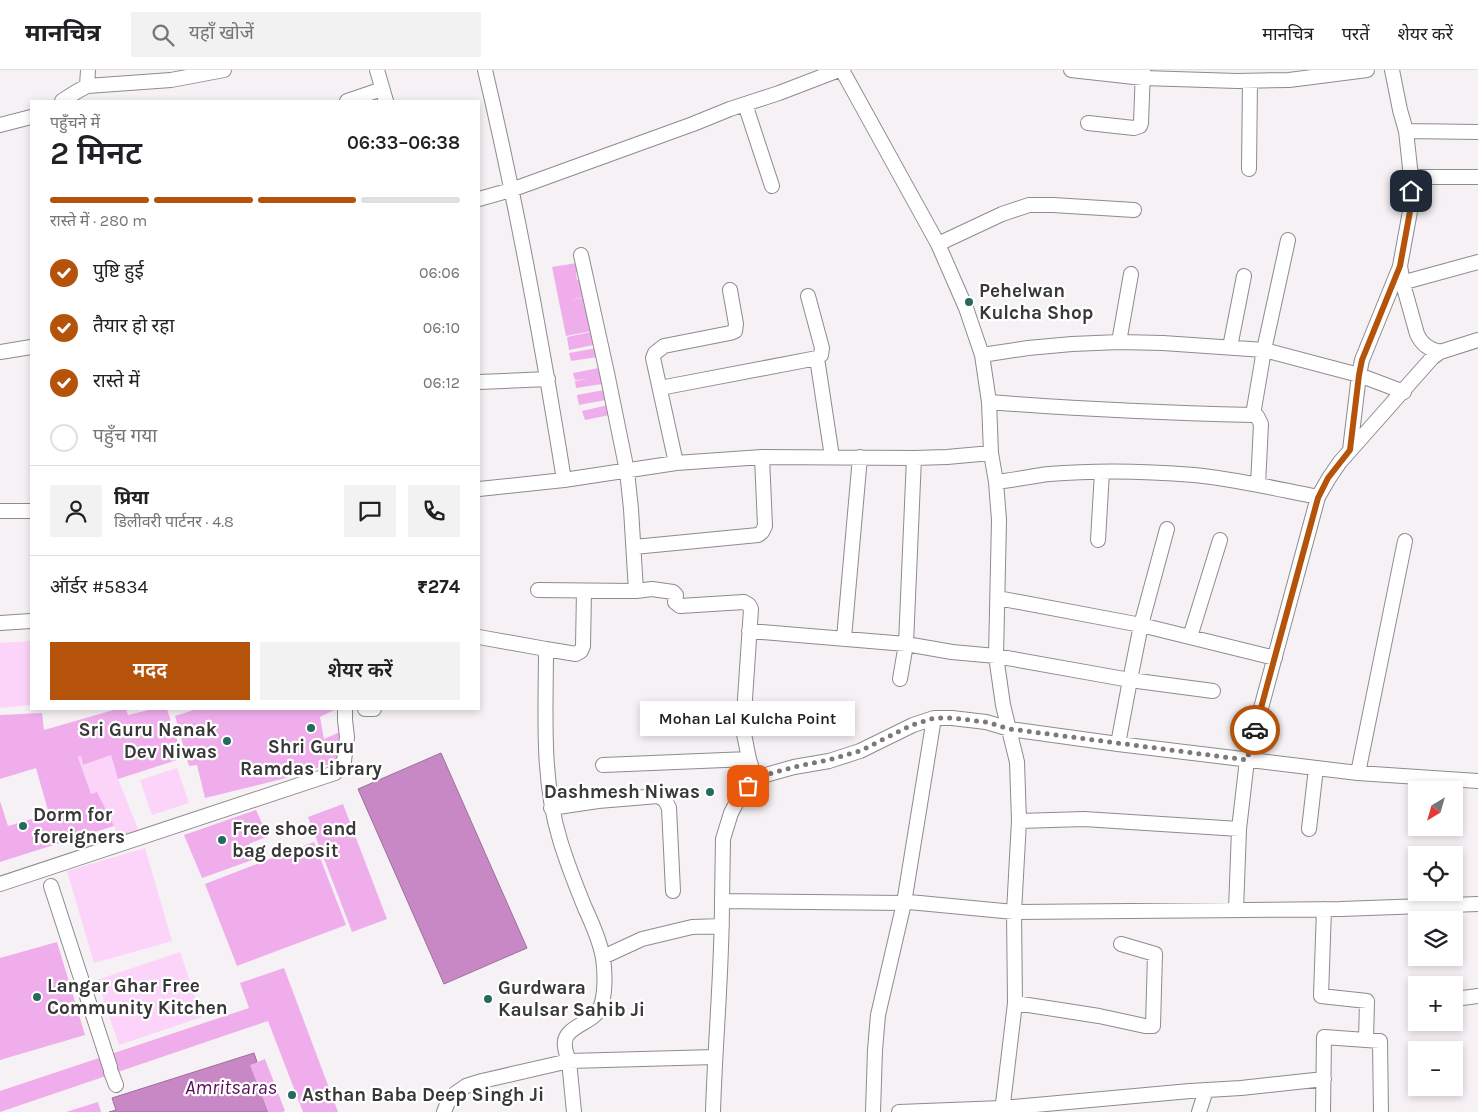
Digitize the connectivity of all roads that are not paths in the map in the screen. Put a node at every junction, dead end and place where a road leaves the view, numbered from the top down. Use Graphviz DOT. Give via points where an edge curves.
graph roads {
  1 [pos="88,70"];
  2 [pos="224,70"];
  3 [pos="376,70"];
  4 [pos="485,70"];
  5 [pos="840,70"];
  6 [pos="1079,70"];
  7 [pos="1367,70"];
  8 [pos="1392,70"];
  9 [pos="1347,72"];
  10 [pos="1143,74"];
  11 [pos="1289,75"];
  12 [pos="1250,80"];
  13 [pos="88,86"];
  14 [pos="384,95"];
  15 [pos="64,100"];
  16 [pos="352,100"];
  17 [pos="745,104"];
  18 [pos="30,117"];
  19 [pos="1088,123"];
  20 [pos="0,125"];
  21 [pos="1406,131"];
  22 [pos="1478,132"];
  23 [pos="1249,169"];
  24 [pos="1411,176"];
  25 [pos="1478,177"];
  26 [pos="772,186"];
  27 [pos="511,190"];
  28 [pos="480,199"];
  29 [pos="1134,210"];
  30 [pos="1288,240"];
  31 [pos="938,244"];
  32 [pos="581,255"];
  33 [pos="1478,262"];
  34 [pos="1130,274"];
  35 [pos="1244,276"];
  36 [pos="1398,285"];
  37 [pos="730,290"];
  38 [pos="808,296"];
  39 [pos="1478,340"];
  40 [pos="1119,342"];
  41 [pos="1230,347"];
  42 [pos="30,348"];
  43 [pos="1264,350"];
  44 [pos="0,352"];
  45 [pos="1440,352"];
  46 [pos="982,355"];
  47 [pos="816,358"];
  48 [pos="1359,375"];
  49 [pos="548,379"];
  50 [pos="480,382"];
  51 [pos="660,388"];
  52 [pos="1404,392"];
  53 [pos="989,402"];
  54 [pos="1253,415"];
  55 [pos="1350,450"];
  56 [pos="992,453"];
  57 [pos="762,457"];
  58 [pos="832,457"];
  59 [pos="860,457"];
  60 [pos="914,458"];
  61 [pos="676,463"];
  62 [pos="627,471"];
  63 [pos="1102,472"];
  64 [pos="564,480"];
  65 [pos="996,482"];
  66 [pos="1258,485"];
  67 [pos="480,489"];
  68 [pos="1318,498"];
  69 [pos="0,511"];
  70 [pos="30,511"];
  71 [pos="1167,529"];
  72 [pos="1098,540"];
  73 [pos="1220,540"];
  74 [pos="1405,541"];
  75 [pos="634,547"];
  76 [pos="538,590"];
  77 [pos="584,591"];
  78 [pos="636,591"];
  79 [pos="998,598"];
  80 [pos="30,621"];
  81 [pos="0,623"];
  82 [pos="1141,625"];
  83 [pos="749,631"];
  84 [pos="480,637"];
  85 [pos="1190,637"];
  86 [pos="844,638"];
  87 [pos="906,644"];
  88 [pos="546,648"];
  89 [pos="996,656"];
  90 [pos="1275,658"];
  91 [pos="900,679"];
  92 [pos="1130,680"];
  93 [pos="1212,691"];
  94 [pos="345,710"];
  95 [pos="934,718"];
  96 [pos="1010,729"];
  97 [pos="1118,744"];
  98 [pos="749,759"];
  99 [pos="1247,760"];
  100 [pos="603,765"];
  101 [pos="1316,768"];
  102 [pos="1358,773"];
  103 [pos="755,778"];
  104 [pos="1478,781"];
  105 [pos="551,808"];
  106 [pos="1019,821"];
  107 [pos="1309,829"];
  108 [pos="1239,830"];
  109 [pos="48,877"];
  110 [pos="0,884"];
  111 [pos="673,891"];
  112 [pos="722,901"];
  113 [pos="904,904"];
  114 [pos="1478,904"];
  115 [pos="1324,909"];
  116 [pos="1236,910"];
  117 [pos="1014,912"];
  118 [pos="722,926"];
  119 [pos="1121,944"];
  120 [pos="603,957"];
  121 [pos="1478,996"];
  122 [pos="1463,999"];
  123 [pos="1015,1003"];
  124 [pos="1366,1040"];
  125 [pos="715,1057"];
  126 [pos="569,1061"];
  127 [pos="1324,1079"];
  128 [pos="116,1085"];
  129 [pos="1206,1090"];
  130 [pos="1002,1110"];
  131 [pos="444,1112"];
  132 [pos="574,1112"];
  133 [pos="713,1112"];
  134 [pos="873,1112"];
  135 [pos="898,1112"];
  136 [pos="1200,1112"];
  137 [pos="1323,1112"];
  138 [pos="1381,1112"];
  1 -- 13 [label="street"];
  2 -- 13 [label="street" via="172,80"];
  3 -- 14 [label="street"];
  4 -- 27 [label="street"];
  5 -- 17 [label="street"];
  5 -- 31 [label="street"];
  6 -- 10 [label="street"];
  7 -- 9 [label="street"];
  8 -- 21 [label="street"];
  9 -- 11 [label="street"];
  10 -- 12 [label="street"];
  10 -- 19 [label="street" via="1140,126"];
  11 -- 12 [label="street"];
  12 -- 23 [label="street"];
  13 -- 15 [label="street"];
  14 -- 16 [label="street"];
  17 -- 26 [label="street"];
  17 -- 27 [label="street"];
  18 -- 20 [label="street"];
  21 -- 22 [label="street"];
  21 -- 24 [label="street"];
  24 -- 25 [label="street"];
  24 -- 36 [label="street" via="1411,206"];
  27 -- 28 [label="street"];
  27 -- 49 [label="street"];
  29 -- 31 [label="street" via="1029,206 1002,214"];
  30 -- 43 [label="street"];
  31 -- 46 [label="street"];
  32 -- 62 [label="street"];
  33 -- 36 [label="street"];
  34 -- 40 [label="street"];
  35 -- 41 [label="street"];
  36 -- 45 [label="street" via="1420,341"];
  36 -- 48 [label="street" via="1362,360"];
  37 -- 51 [label="street" via="735,331 658,349 653,358"];
  38 -- 47 [label="street" via="822,348"];
  39 -- 45 [label="street"];
  40 -- 41 [label="street"];
  40 -- 46 [label="street" via="1037,347"];
  41 -- 43 [label="street"];
  42 -- 44 [label="street"];
  43 -- 48 [label="street"];
  43 -- 54 [label="street"];
  45 -- 52 [label="street"];
  46 -- 53 [label="street"];
  47 -- 51 [label="street"];
  47 -- 58 [label="street"];
  48 -- 52 [label="street"];
  48 -- 55 [label="street"];
  49 -- 50 [label="street"];
  49 -- 64 [label="street"];
  51 -- 61 [label="street"];
  52 -- 55 [label="street"];
  53 -- 54 [label="street"];
  53 -- 56 [label="street"];
  54 -- 66 [label="street" via="1261,424"];
  55 -- 68 [label="street" via="1328,478"];
  56 -- 60 [label="street"];
  56 -- 65 [label="street"];
  57 -- 58 [label="street"];
  57 -- 61 [label="street"];
  57 -- 75 [label="street" via="765,526 758,535"];
  58 -- 59 [label="street"];
  59 -- 60 [label="street"];
  59 -- 86 [label="street"];
  60 -- 87 [label="street"];
  61 -- 62 [label="street"];
  62 -- 64 [label="street"];
  62 -- 75 [label="street"];
  63 -- 65 [label="street" via="1048,474"];
  63 -- 66 [label="street" via="1194,475"];
  63 -- 72 [label="street"];
  64 -- 67 [label="street"];
  65 -- 79 [label="street"];
  66 -- 68 [label="street"];
  68 -- 90 [label="street"];
  69 -- 70 [label="street"];
  71 -- 82 [label="street"];
  73 -- 85 [label="street"];
  74 -- 102 [label="street"];
  75 -- 78 [label="street"];
  76 -- 77 [label="street"];
  77 -- 78 [label="street"];
  77 -- 88 [label="street" via="581,651 576,654"];
  78 -- 83 [label="street" via="673,592 675,602 680,606 744,602 751,609"];
  79 -- 82 [label="street"];
  79 -- 89 [label="street"];
  80 -- 81 [label="street"];
  82 -- 85 [label="street"];
  82 -- 92 [label="street"];
  83 -- 86 [label="street"];
  83 -- 98 [label="street" via="743,729"];
  84 -- 88 [label="street"];
  85 -- 90 [label="street"];
  86 -- 87 [label="street"];
  87 -- 89 [label="street"];
  87 -- 91 [label="street"];
  88 -- 105 [label="street" via="547,770"];
  89 -- 92 [label="street"];
  89 -- 96 [label="street"];
  90 -- 99 [label="street"];
  92 -- 93 [label="street"];
  92 -- 97 [label="street"];
  94 -- 109 [label="street" via="347,737 344,761 335,774"];
  95 -- 96 [label="street" via="986,722"];
  95 -- 103 [label="street" via="912,725 860,751"];
  95 -- 113 [label="street"];
  96 -- 97 [label="street"];
  96 -- 106 [label="street" via="1016,762"];
  97 -- 99 [label="street"];
  98 -- 100 [label="street"];
  98 -- 103 [label="street"];
  99 -- 101 [label="street"];
  99 -- 108 [label="street"];
  101 -- 102 [label="street"];
  101 -- 107 [label="street"];
  102 -- 104 [label="street"];
  103 -- 112 [label="street" via="731,813 723,839"];
  105 -- 111 [label="street" via="658,796 665,800 669,808"];
  105 -- 120 [label="street"];
  106 -- 108 [label="street" via="1084,819"];
  106 -- 117 [label="street"];
  108 -- 116 [label="street"];
  109 -- 110 [label="street"];
  109 -- 128 [label="street"];
  112 -- 113 [label="street"];
  112 -- 118 [label="street"];
  113 -- 117 [label="street"];
  113 -- 134 [label="street" via="878,1015"];
  114 -- 115 [label="street"];
  115 -- 116 [label="street"];
  115 -- 124 [label="street" via="1321,996 1367,1001"];
  116 -- 117 [label="street"];
  117 -- 123 [label="street"];
  118 -- 120 [label="street" via="692,927 642,939"];
  118 -- 125 [label="street"];
  119 -- 123 [label="street" via="1155,954 1153,1026"];
  120 -- 126 [label="street" via="603,1000 599,1011 590,1020 571,1030 566,1037 564,1044"];
  121 -- 122 [label="street"];
  123 -- 130 [label="street"];
  124 -- 127 [label="street" via="1324,1037"];
  124 -- 138 [label="street" via="1380,1041"];
  125 -- 126 [label="street"];
  125 -- 133 [label="street"];
  126 -- 131 [label="street" via="466,1086 448,1102"];
  126 -- 132 [label="street"];
  127 -- 129 [label="street"];
  127 -- 137 [label="street"];
  129 -- 130 [label="street"];
  129 -- 136 [label="street"];
  130 -- 135 [label="street"];
}
